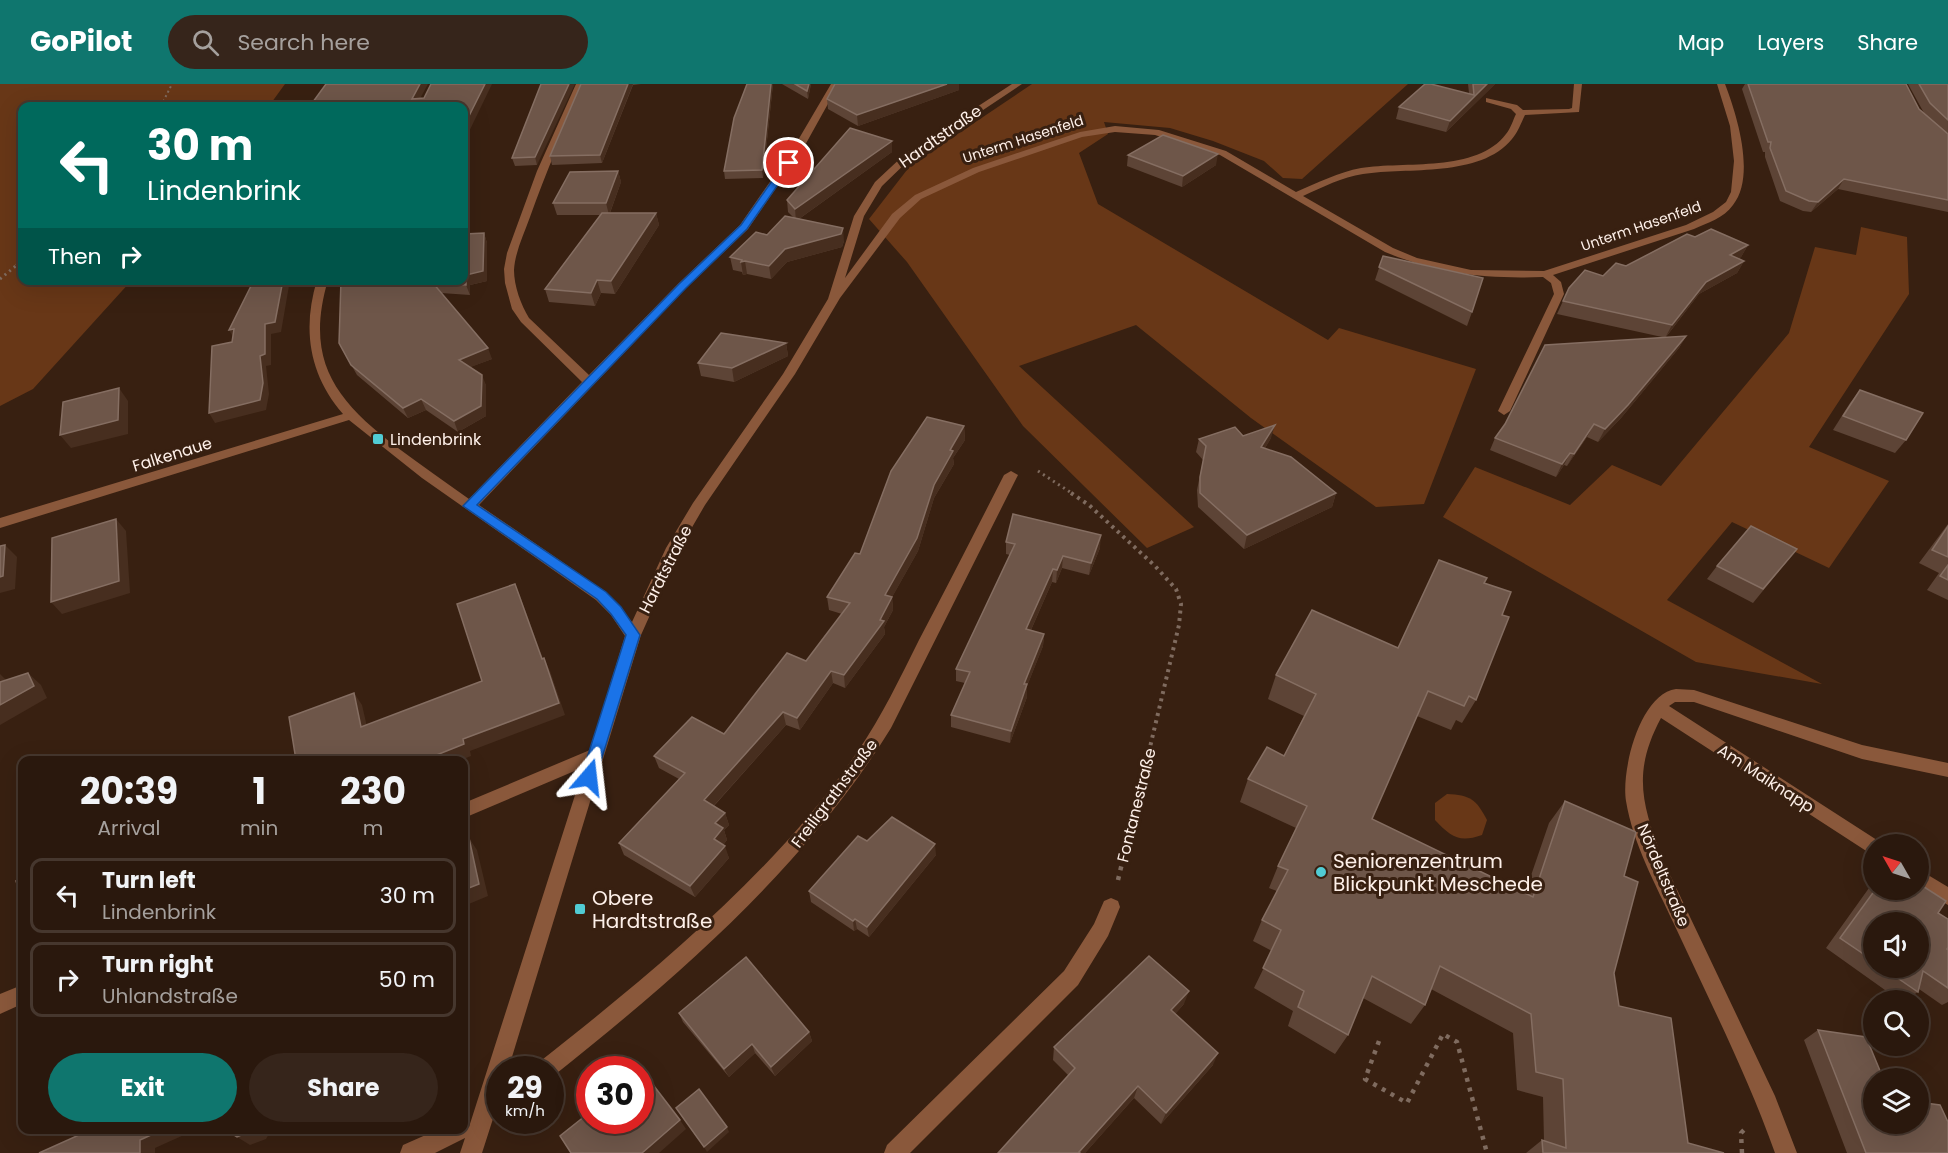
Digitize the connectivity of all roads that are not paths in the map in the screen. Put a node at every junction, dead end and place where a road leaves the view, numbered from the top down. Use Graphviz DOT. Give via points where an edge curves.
graph roads {
  1 [pos="580,84"];
  2 [pos="835,84"];
  3 [pos="1018,84"];
  4 [pos="1578,84"];
  5 [pos="1721,84"];
  6 [pos="1489,100"];
  7 [pos="1521,113"];
  8 [pos="1297,195"];
  9 [pos="1545,274"];
  10 [pos="321,285"];
  11 [pos="834,299"];
  12 [pos="589,382"];
  13 [pos="1504,411"];
  14 [pos="352,415"];
  15 [pos="1011,475"];
  16 [pos="470,506"];
  17 [pos="0,523"];
  18 [pos="633,635"];
  19 [pos="1659,708"];
  20 [pos="595,755"];
  21 [pos="1948,770"];
  22 [pos="468,809"];
  23 [pos="1863,841"];
  24 [pos="1929,885"];
  25 [pos="1948,897"];
  26 [pos="1111,907"];
  27 [pos="18,997"];
  28 [pos="0,1004"];
  29 [pos="563,1056"];
  30 [pos="486,1114"];
  31 [pos="472,1123"];
  32 [pos="451,1134"];
  33 [pos="411,1153"];
  34 [pos="471,1153"];
  35 [pos="895,1153"];
  36 [pos="1786,1153"];
  1 -- 12 [label="street" via="518,236 509,269 518,309 525,320"];
  2 -- 12 [label="street" via="752,218"];
  3 -- 11 [label="street, Hardtstraße" via="935,137 885,175 859,216"];
  4 -- 7 [label="street" via="1576,110"];
  5 -- 9 [label="street, Unterm Hasenfeld" via="1733,120 1737,158 1738,179 1731,201 1712,217 1690,227"];
  6 -- 7 [label="street"];
  7 -- 8 [label="street" via="1508,138 1485,154 1436,165 1355,172"];
  8 -- 9 [label="street, Unterm Hasenfeld" via="1379,245 1414,260 1487,274"];
  8 -- 11 [label="street, Unterm Hasenfeld" via="1235,159 1187,141 1138,129 1094,132 976,170 918,197 896,216"];
  9 -- 13 [label="street" via="1556,282 1559,294"];
  10 -- 14 [label="street" via="315,303 318,354 333,394"];
  11 -- 18 [label="street, Hardtstraße" via="789,374 700,503 653,588"];
  12 -- 16 [label="street"];
  14 -- 16 [label="street" via="423,474"];
  14 -- 17 [label="street, Falkenaue"];
  15 -- 29 [label="street, Freiligrathstraße" via="885,723 810,830 752,891"];
  16 -- 18 [label="street" via="601,596"];
  18 -- 20 [label="street, Hardtstraße"];
  19 -- 21 [label="street" via="1672,695 1694,696 1862,752"];
  19 -- 23 [label="street, Am Maiknapp"];
  19 -- 36 [label="street, Nördeltstraße" via="1639,747 1633,785 1642,828 1768,1103"];
  20 -- 22 [label="street"];
  20 -- 31 [label="street, Hardtstraße" via="551,904"];
  24 -- 25 [label="street"];
  26 -- 35 [label="street" via="1071,978"];
  27 -- 28 [label="street"];
  30 -- 31 [label="street"];
  31 -- 34 [label="street, Hardtstraße"];
  32 -- 33 [label="street"];
}
